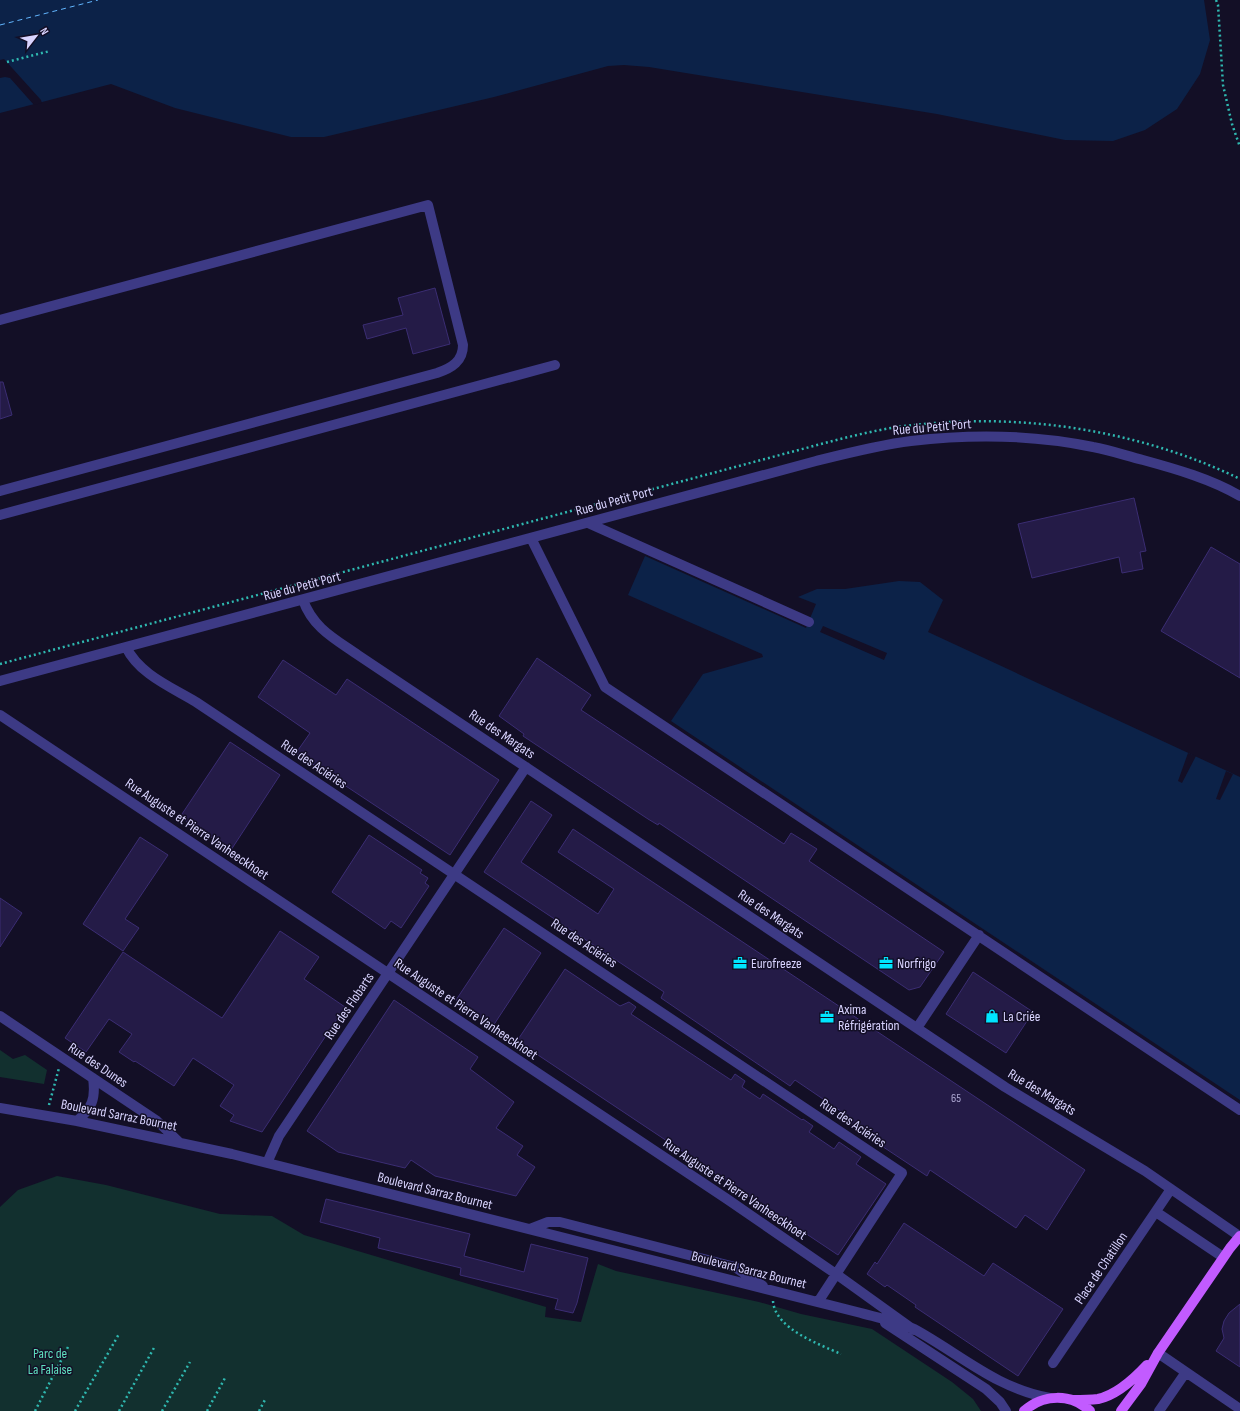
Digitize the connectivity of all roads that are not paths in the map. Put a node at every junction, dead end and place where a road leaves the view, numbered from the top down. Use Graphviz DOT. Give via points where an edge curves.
graph roads {
  1 [pos="0,320"];
  2 [pos="555,365"];
  3 [pos="0,491"];
  4 [pos="1240,496"];
  5 [pos="0,515"];
  6 [pos="588,523"];
  7 [pos="532,538"];
  8 [pos="303,600"];
  9 [pos="809,622"];
  10 [pos="126,647"];
  11 [pos="0,682"];
  12 [pos="0,715"];
  13 [pos="526,767"];
  14 [pos="454,874"];
  15 [pos="979,935"];
  16 [pos="388,974"];
  17 [pos="0,1016"];
  18 [pos="917,1028"];
  19 [pos="93,1078"];
  20 [pos="0,1108"];
  21 [pos="1240,1110"];
  22 [pos="77,1121"];
  23 [pos="178,1141"];
  24 [pos="268,1163"];
  25 [pos="1172,1189"];
  26 [pos="1156,1212"];
  27 [pos="530,1229"];
  28 [pos="1240,1236"];
  29 [pos="1223,1257"];
  30 [pos="836,1274"];
  31 [pos="769,1289"];
  32 [pos="818,1302"];
  33 [pos="861,1313"];
  34 [pos="914,1330"];
  35 [pos="1158,1353"];
  36 [pos="1053,1364"];
  37 [pos="1186,1372"];
  38 [pos="1050,1398"];
  39 [pos="1072,1400"];
  40 [pos="1240,1409"];
  41 [pos="1006,1411"];
  42 [pos="1024,1411"];
  43 [pos="1090,1411"];
  44 [pos="1121,1411"];
  45 [pos="1159,1411"];
  1 -- 3 [label="street" via="428,205 463,345 459,360 437,373"];
  2 -- 5 [label="street"];
  4 -- 6 [label="street, Rue du Petit Port" via="1170,468 1093,447 1009,438 933,439 858,451"];
  6 -- 7 [label="street, Rue du Petit Port"];
  6 -- 9 [label="street"];
  7 -- 8 [label="street, Rue du Petit Port"];
  7 -- 15 [label="street" via="605,687"];
  8 -- 10 [label="street, Rue du Petit Port"];
  8 -- 13 [label="street, Rue des Margats" via="311,618 328,634"];
  10 -- 11 [label="street, Rue du Petit Port"];
  10 -- 14 [label="street, Rue des Aciéries" via="143,670 196,702"];
  12 -- 16 [label="street, Rue Auguste et Pierre Vanheeckhoet"];
  13 -- 14 [label="street, Rue des Flobarts"];
  13 -- 18 [label="street, Rue des Margats"];
  14 -- 16 [label="street, Rue des Flobarts"];
  14 -- 30 [label="street, Rue des Aciéries" via="902,1173"];
  15 -- 18 [label="street"];
  15 -- 21 [label="street"];
  16 -- 24 [label="street, Rue des Flobarts" via="279,1136"];
  16 -- 30 [label="street, Rue Auguste et Pierre Vanheeckhoet"];
  17 -- 19 [label="street, Rue des Dunes"];
  18 -- 25 [label="street, Rue des Margats" via="1005,1087"];
  19 -- 22 [label="street" via="93,1102"];
  19 -- 23 [label="street, Rue des Dunes" via="157,1121"];
  20 -- 22 [label="street, Boulevard Sarraz Bournet"];
  22 -- 23 [label="street, Boulevard Sarraz Bournet"];
  23 -- 24 [label="street, Boulevard Sarraz Bournet"];
  24 -- 27 [label="street, Boulevard Sarraz Bournet"];
  25 -- 26 [label="street, Place de Chatillon"];
  25 -- 28 [label="street, Rue des Margats"];
  26 -- 29 [label="street"];
  26 -- 36 [label="street, Place de Chatillon"];
  27 -- 31 [label="street, Boulevard Sarraz Bournet"];
  27 -- 31 [label="street" via="548,1222 560,1222 735,1267"];
  28 -- 29 [label="main road"];
  29 -- 35 [label="main road"];
  30 -- 32 [label="street, Rue des Aciéries"];
  30 -- 34 [label="street, Rue Auguste et Pierre Vanheeckhoet"];
  31 -- 32 [label="street, Boulevard Sarraz Bournet"];
  32 -- 33 [label="street, Boulevard Sarraz Bournet"];
  33 -- 34 [label="street, Boulevard Sarraz Bournet"];
  33 -- 41 [label="street, Boulevard Sarraz Bournet" via="889,1326 986,1388"];
  34 -- 38 [label="street, Boulevard Sarraz Bournet" via="998,1380 1023,1392"];
  35 -- 37 [label="street"];
  35 -- 39 [label="main road" via="1131,1381 1113,1393 1098,1398"];
  35 -- 44 [label="main road" via="1141,1384"];
  37 -- 40 [label="street"];
  37 -- 45 [label="street"];
  38 -- 39 [label="main road"];
  38 -- 42 [label="main road" via="1035,1403"];
  39 -- 43 [label="main road"];
}
